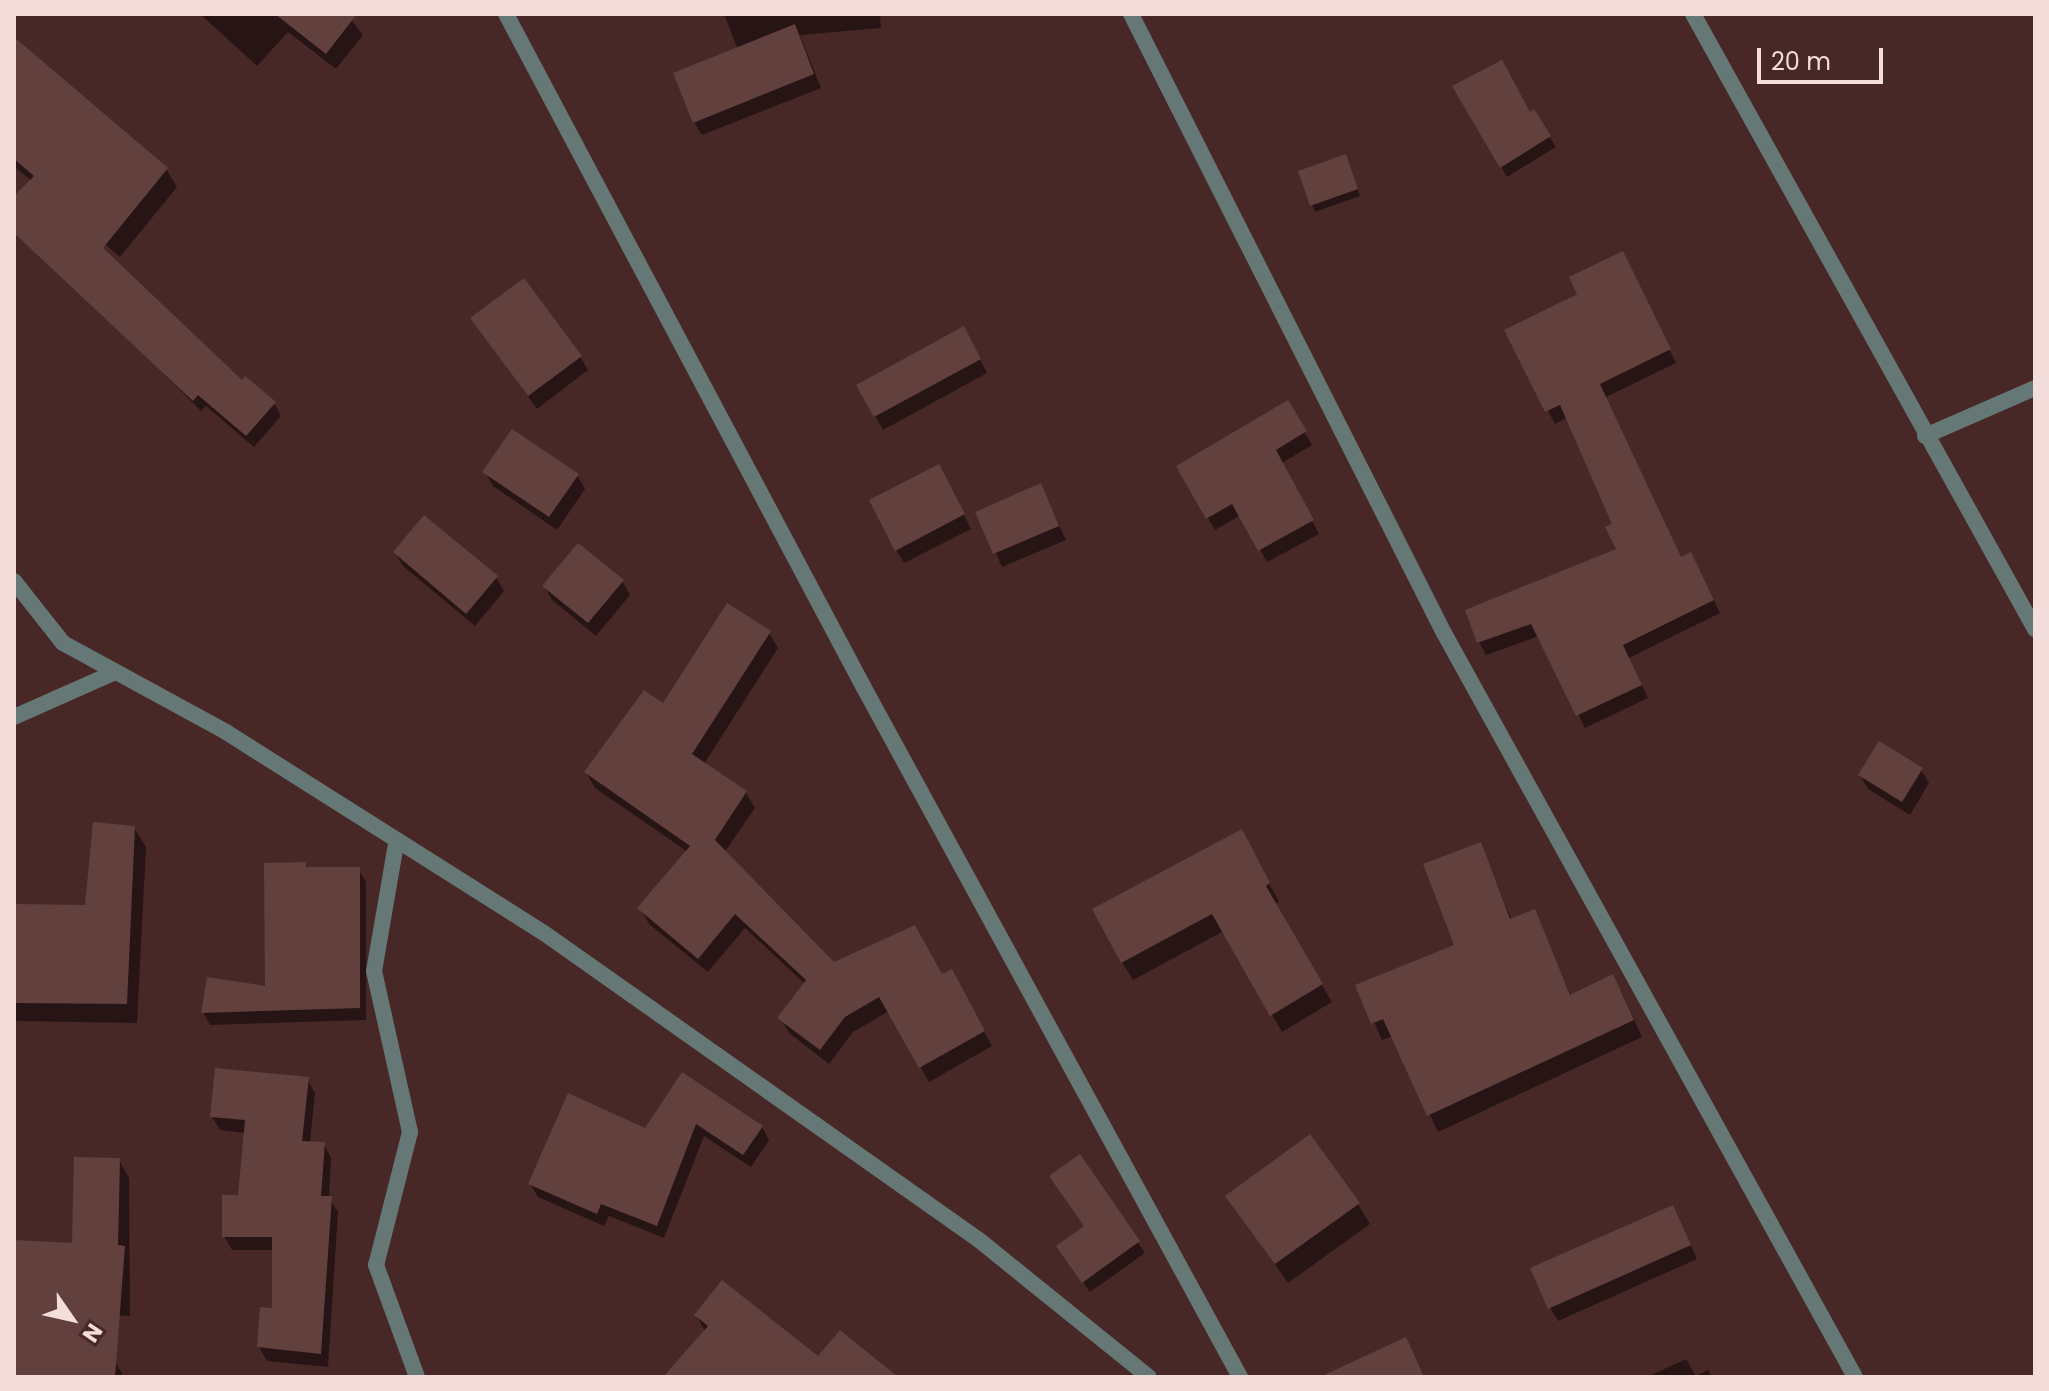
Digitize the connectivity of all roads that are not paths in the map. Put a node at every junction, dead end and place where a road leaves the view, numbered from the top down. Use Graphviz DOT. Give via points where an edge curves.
graph roads {
  1 [pos="506,14"];
  2 [pos="1131,14"];
  3 [pos="1693,14"];
  4 [pos="2035,388"];
  5 [pos="1925,436"];
  6 [pos="14,581"];
  7 [pos="2035,629"];
  8 [pos="111,674"];
  9 [pos="14,717"];
  10 [pos="396,844"];
  11 [pos="417,1377"];
  12 [pos="1149,1377"];
  13 [pos="1240,1377"];
  14 [pos="1855,1377"];
  1 -- 13 [label="street" via="863,686"];
  2 -- 14 [label="street" via="1444,633"];
  3 -- 5 [label="street"];
  4 -- 5 [label="street"];
  5 -- 7 [label="street"];
  6 -- 8 [label="street" via="63,643"];
  8 -- 9 [label="street"];
  8 -- 10 [label="street" via="226,732"];
  10 -- 11 [label="street" via="374,971 410,1132 376,1265"];
  10 -- 12 [label="street" via="544,933 979,1240"];
}
